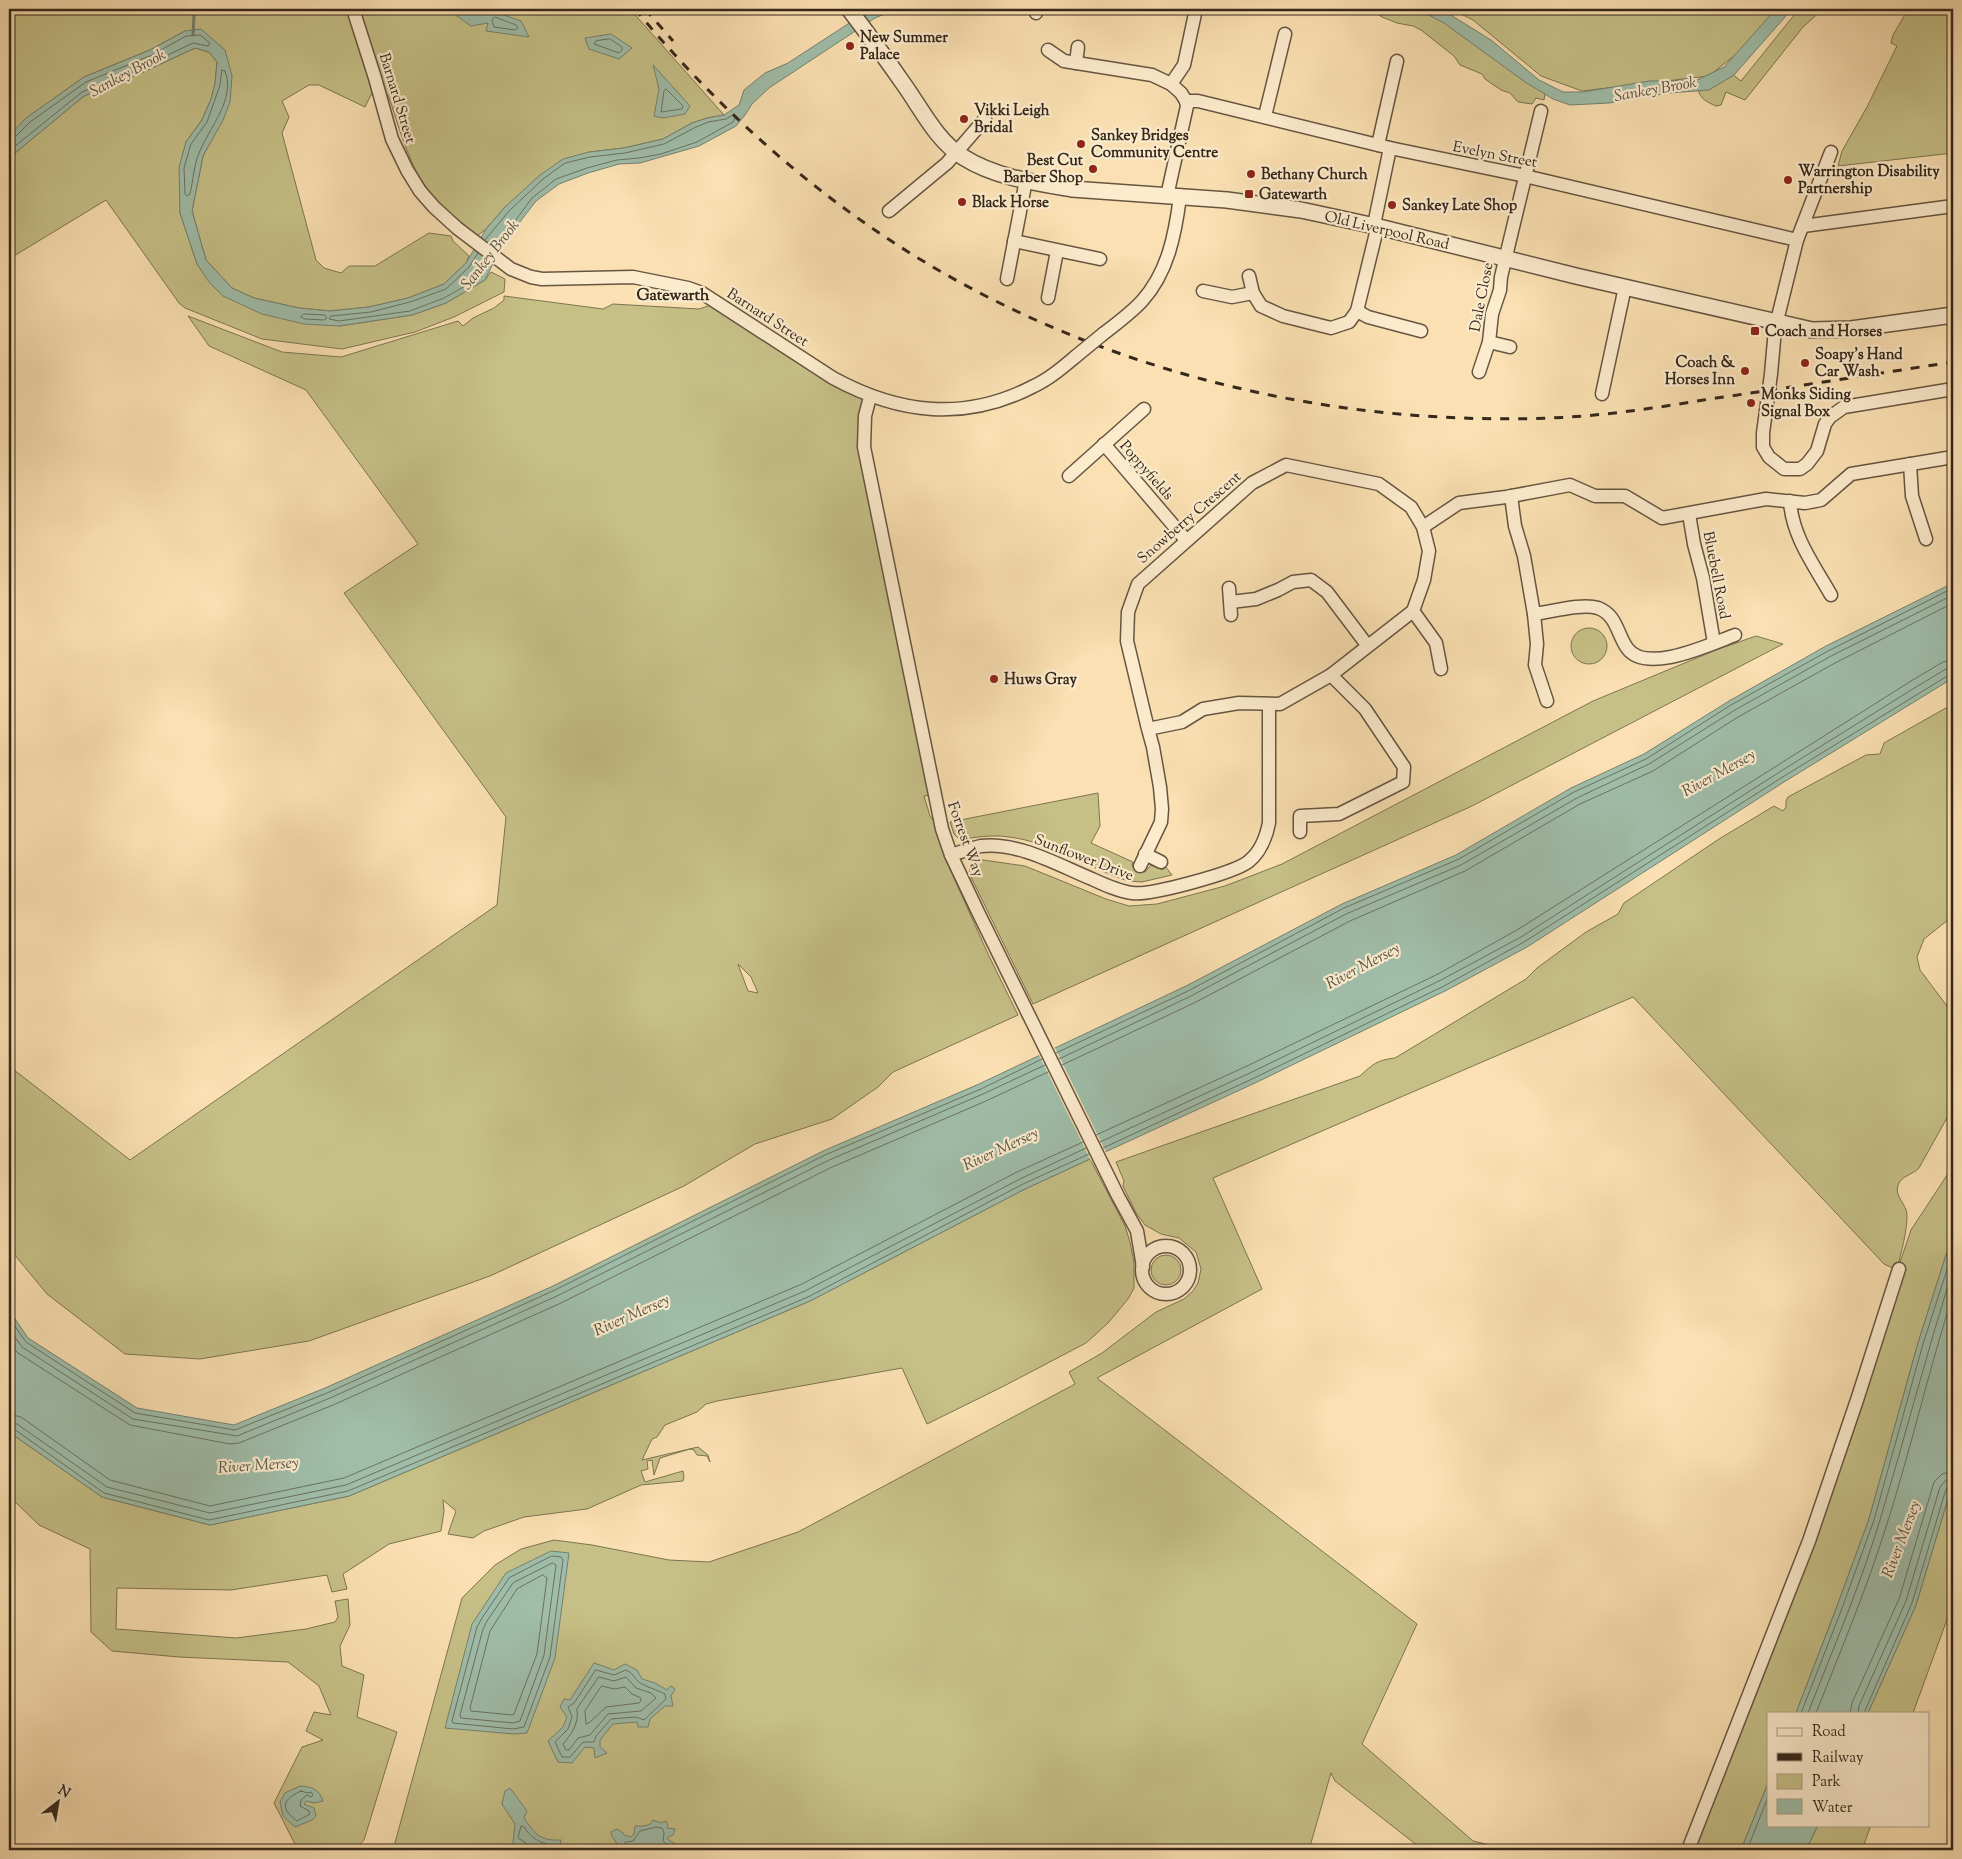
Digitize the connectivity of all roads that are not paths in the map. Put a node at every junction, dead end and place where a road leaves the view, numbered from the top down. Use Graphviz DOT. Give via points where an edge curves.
graph roads {
  1 [pos="353,9"];
  2 [pos="1196,9"];
  3 [pos="856,18"];
  4 [pos="1284,34"];
  5 [pos="1078,47"];
  6 [pos="1048,50"];
  7 [pos="1398,61"];
  8 [pos="1076,63"];
  9 [pos="1171,84"];
  10 [pos="1186,101"];
  11 [pos="1541,111"];
  12 [pos="1265,116"];
  13 [pos="985,119"];
  14 [pos="1384,146"];
  15 [pos="956,152"];
  16 [pos="1831,152"];
  17 [pos="1525,176"];
  18 [pos="1026,180"];
  19 [pos="1173,197"];
  20 [pos="1953,206"];
  21 [pos="889,211"];
  22 [pos="1375,226"];
  23 [pos="1803,226"];
  24 [pos="1798,240"];
  25 [pos="1014,241"];
  26 [pos="1057,251"];
  27 [pos="1506,258"];
  28 [pos="1100,259"];
  29 [pos="1249,276"];
  30 [pos="1007,279"];
  31 [pos="1625,287"];
  32 [pos="1204,291"];
  33 [pos="1253,293"];
  34 [pos="1048,298"];
  35 [pos="1357,310"];
  36 [pos="1953,315"];
  37 [pos="1777,323"];
  38 [pos="1421,331"];
  39 [pos="1489,342"];
  40 [pos="1510,347"];
  41 [pos="1479,372"];
  42 [pos="1953,391"];
  43 [pos="1602,394"];
  44 [pos="870,396"];
  45 [pos="1144,409"];
  46 [pos="1104,444"];
  47 [pos="1953,457"];
  48 [pos="1910,464"];
  49 [pos="1069,476"];
  50 [pos="1511,496"];
  51 [pos="1790,501"];
  52 [pos="1689,514"];
  53 [pos="1422,527"];
  54 [pos="1926,539"];
  55 [pos="1186,540"];
  56 [pos="1229,588"];
  57 [pos="1831,594"];
  58 [pos="1413,611"];
  59 [pos="1534,614"];
  60 [pos="1735,635"];
  61 [pos="1714,643"];
  62 [pos="1367,645"];
  63 [pos="1441,669"];
  64 [pos="1331,675"];
  65 [pos="1546,702"];
  66 [pos="1269,705"];
  67 [pos="1148,729"];
  68 [pos="1300,832"];
  69 [pos="952,855"];
  70 [pos="1161,862"];
  71 [pos="1137,1231"];
  72 [pos="1167,1246"];
  73 [pos="1143,1267"];
  74 [pos="1899,1269"];
  75 [pos="1688,1850"];
  1 -- 44 [label="street, Barnard Street" via="392,139 407,170 434,207 511,269 531,278 633,277 688,288 833,378"];
  2 -- 9 [label="street" via="1184,65"];
  3 -- 15 [label="street, Old Liverpool Road" via="930,123"];
  4 -- 12 [label="street"];
  5 -- 8 [label="street"];
  6 -- 8 [label="street" via="1064,61"];
  7 -- 14 [label="street"];
  8 -- 9 [label="street" via="1140,72"];
  9 -- 10 [label="street"];
  10 -- 12 [label="street, Evelyn Street"];
  10 -- 19 [label="street, Barnard Street"];
  11 -- 17 [label="street, Dale Close"];
  12 -- 14 [label="street, Evelyn Street"];
  13 -- 15 [label="street"];
  14 -- 17 [label="street, Evelyn Street"];
  14 -- 22 [label="street"];
  15 -- 18 [label="street, Old Liverpool Road" via="972,162"];
  15 -- 21 [label="street"];
  16 -- 23 [label="street"];
  17 -- 24 [label="street, Evelyn Street"];
  17 -- 27 [label="street, Dale Close"];
  18 -- 19 [label="street, Old Liverpool Road" via="1072,188"];
  18 -- 25 [label="street"];
  19 -- 22 [label="street, Old Liverpool Road" via="1301,210"];
  19 -- 44 [label="street, Barnard Street, bridge" via="1173,240 1161,274 1140,302 1075,357 1034,386 985,405 956,409 917,408"];
  20 -- 23 [label="street"];
  22 -- 27 [label="street, Old Liverpool Road"];
  22 -- 35 [label="street"];
  23 -- 24 [label="street"];
  24 -- 37 [label="street"];
  25 -- 26 [label="street"];
  25 -- 30 [label="street"];
  26 -- 28 [label="street"];
  26 -- 34 [label="street"];
  27 -- 31 [label="street, Old Liverpool Road"];
  27 -- 39 [label="street, Dale Close" via="1492,314"];
  29 -- 33 [label="street"];
  31 -- 37 [label="street, Old Liverpool Road"];
  31 -- 43 [label="street" via="1600,373"];
  32 -- 33 [label="street" via="1232,297"];
  33 -- 35 [label="street" via="1261,306 1276,313 1331,328 1349,322"];
  35 -- 38 [label="street" via="1368,317"];
  36 -- 37 [label="street, Old Liverpool Road" via="1826,331"];
  37 -- 42 [label="street" via="1763,447 1768,457 1784,469 1800,469 1807,464 1817,451 1825,424 1844,407"];
  39 -- 40 [label="street, Dale Close"];
  39 -- 41 [label="street, Dale Close"];
  44 -- 69 [label="street, Forrest Way" via="865,416 864,447 935,801"];
  45 -- 46 [label="street, Poppyfields"];
  46 -- 49 [label="street, Poppyfields"];
  46 -- 55 [label="street, Poppyfields"];
  47 -- 48 [label="street"];
  48 -- 51 [label="street" via="1851,474 1821,500"];
  48 -- 54 [label="street" via="1912,496"];
  50 -- 52 [label="street" via="1570,485 1595,496 1625,496 1662,518"];
  50 -- 53 [label="street" via="1459,503"];
  50 -- 59 [label="street"];
  51 -- 52 [label="street" via="1766,499"];
  51 -- 57 [label="street" via="1797,535"];
  52 -- 61 [label="street, Bluebell Road"];
  53 -- 55 [label="street, Snowberry Crescent" via="1411,507 1379,484 1286,466 1252,483"];
  53 -- 58 [label="street, Snowberry Crescent" via="1429,551 1424,580"];
  55 -- 67 [label="street, Snowberry Crescent" via="1138,584 1128,612 1126,641"];
  56 -- 62 [label="street" via="1231,608 1293,582 1311,580 1327,592"];
  58 -- 62 [label="street"];
  58 -- 63 [label="street" via="1436,643"];
  59 -- 61 [label="street" via="1589,606 1600,609 1612,618 1627,648 1639,657 1660,659"];
  59 -- 65 [label="street" via="1535,665"];
  60 -- 61 [label="street"];
  62 -- 64 [label="street"];
  64 -- 66 [label="street" via="1280,704"];
  64 -- 68 [label="street" via="1365,709 1404,767 1403,782 1339,814 1300,816"];
  66 -- 67 [label="street" via="1238,703 1203,709 1182,722"];
  66 -- 69 [label="street, Sunflower Drive" via="1269,823 1257,853 1247,863 1230,871 1134,893 1014,849 982,846"];
  67 -- 70 [label="street, Snowberry Crescent" via="1157,764 1162,809 1161,822 1143,860"];
  69 -- 71 [label="street, Forrest Way"];
  71 -- 72 [label="street"];
  71 -- 73 [label="street, Forrest Way"];
  72 -- 73 [label="street" via="1148,1254"];
  72 -- 73 [label="street" via="1180,1251 1189,1262 1190,1276 1182,1288 1169,1294 1155,1292 1145,1281"];
  74 -- 75 [label="street" via="1809,1540"];
}
